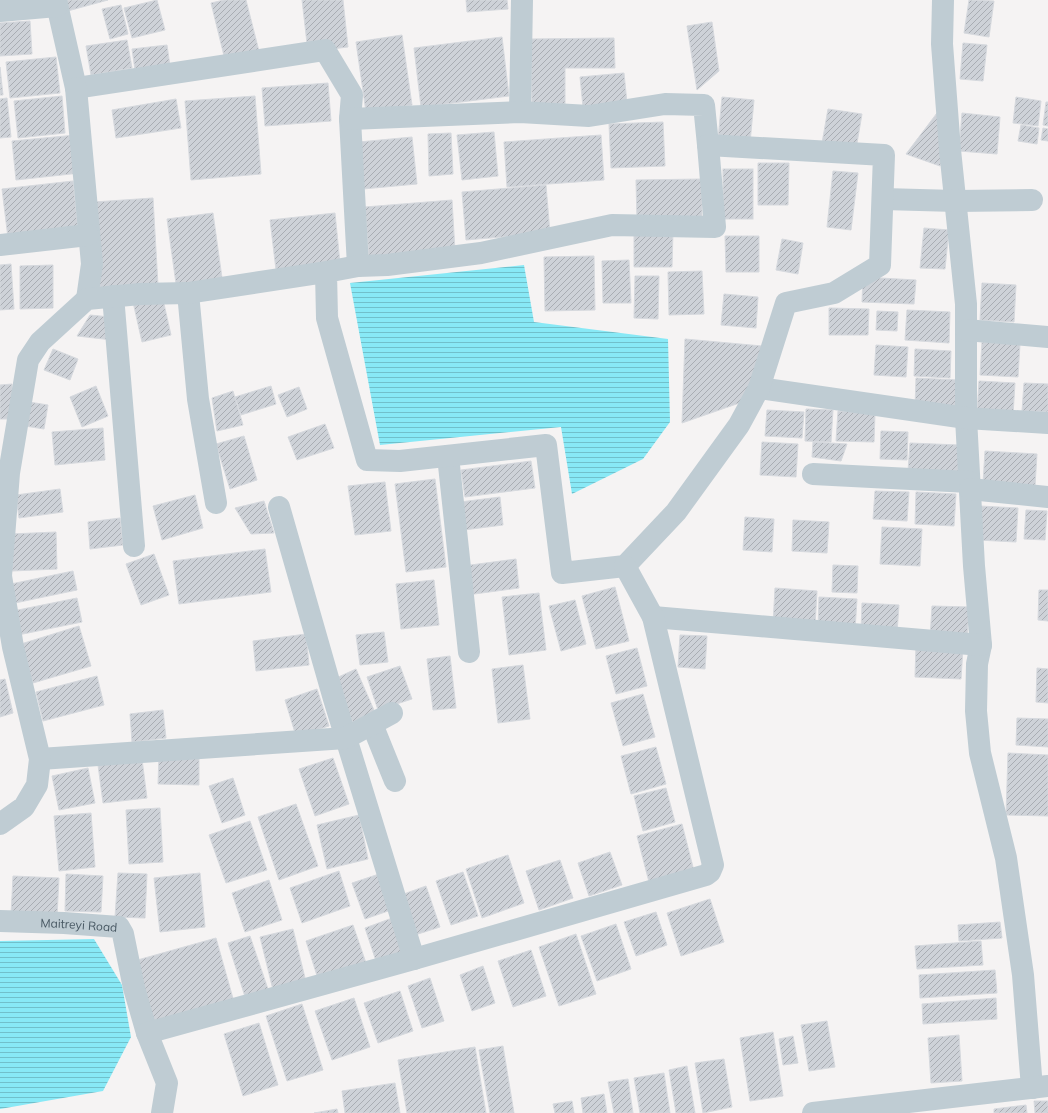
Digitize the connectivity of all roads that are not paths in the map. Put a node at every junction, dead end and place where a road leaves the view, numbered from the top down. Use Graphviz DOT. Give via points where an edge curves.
graph roads {
  1 [pos="522,0"];
  2 [pos="942,0"];
  3 [pos="57,3"];
  4 [pos="0,11"];
  5 [pos="76,88"];
  6 [pos="520,112"];
  7 [pos="350,119"];
  8 [pos="708,145"];
  9 [pos="883,199"];
  10 [pos="1032,200"];
  11 [pos="956,201"];
  12 [pos="88,235"];
  13 [pos="0,245"];
  14 [pos="358,266"];
  15 [pos="326,272"];
  16 [pos="188,293"];
  17 [pos="113,296"];
  18 [pos="87,299"];
  19 [pos="966,330"];
  20 [pos="1048,337"];
  21 [pos="759,388"];
  22 [pos="966,418"];
  23 [pos="1048,424"];
  24 [pos="8,439"];
  25 [pos="448,456"];
  26 [pos="813,474"];
  27 [pos="970,485"];
  28 [pos="1048,497"];
  29 [pos="216,503"];
  30 [pos="279,507"];
  31 [pos="134,546"];
  32 [pos="625,566"];
  33 [pos="653,617"];
  34 [pos="980,644"];
  35 [pos="469,652"];
  36 [pos="392,713"];
  37 [pos="372,724"];
  38 [pos="346,738"];
  39 [pos="40,759"];
  40 [pos="395,781"];
  41 [pos="0,824"];
  42 [pos="0,920"];
  43 [pos="414,960"];
  44 [pos="147,1033"];
  45 [pos="1040,1087"];
  46 [pos="162,1113"];
  47 [pos="813,1113"];
  1 -- 6 [label="street"];
  2 -- 11 [label="street" via="942,44"];
  3 -- 4 [label="street"];
  3 -- 5 [label="street"];
  5 -- 7 [label="street" via="325,50 352,95"];
  5 -- 12 [label="street"];
  6 -- 7 [label="street"];
  6 -- 8 [label="street" via="589,116 665,104 704,106"];
  7 -- 14 [label="street"];
  8 -- 9 [label="street" via="884,155"];
  8 -- 14 [label="street" via="715,227 612,225 481,253 387,265"];
  9 -- 11 [label="street"];
  9 -- 21 [label="street" via="880,265 834,293 786,303"];
  10 -- 11 [label="street"];
  11 -- 19 [label="street" via="966,304"];
  12 -- 13 [label="street"];
  12 -- 18 [label="street" via="92,264"];
  14 -- 15 [label="street"];
  15 -- 16 [label="street"];
  15 -- 25 [label="street" via="327,318 367,460 400,461"];
  16 -- 17 [label="street"];
  16 -- 29 [label="street" via="198,399"];
  17 -- 18 [label="street"];
  17 -- 31 [label="street"];
  18 -- 24 [label="street" via="40,342 28,360"];
  19 -- 20 [label="street"];
  19 -- 22 [label="street"];
  21 -- 22 [label="street"];
  21 -- 32 [label="street" via="739,425 676,512"];
  22 -- 23 [label="street"];
  22 -- 27 [label="street"];
  24 -- 39 [label="street" via="10,473 1,576 13,647"];
  25 -- 32 [label="street" via="546,445 562,573"];
  25 -- 35 [label="street"];
  26 -- 27 [label="street"];
  27 -- 28 [label="street"];
  27 -- 34 [label="street"];
  30 -- 38 [label="street"];
  32 -- 33 [label="street"];
  33 -- 34 [label="street"];
  33 -- 43 [label="street" via="714,865 710,872 699,878"];
  34 -- 45 [label="street" via="976,711 980,753 1006,858"];
  36 -- 37 [label="street"];
  37 -- 38 [label="street"];
  37 -- 40 [label="street"];
  38 -- 39 [label="street"];
  38 -- 43 [label="street"];
  39 -- 41 [label="street" via="37,785 24,807"];
  42 -- 44 [label="street, Maitreyi Road" via="119,927 124,934 134,988"];
  43 -- 44 [label="street"];
  44 -- 46 [label="street" via="167,1083"];
  45 -- 47 [label="street"];
}
